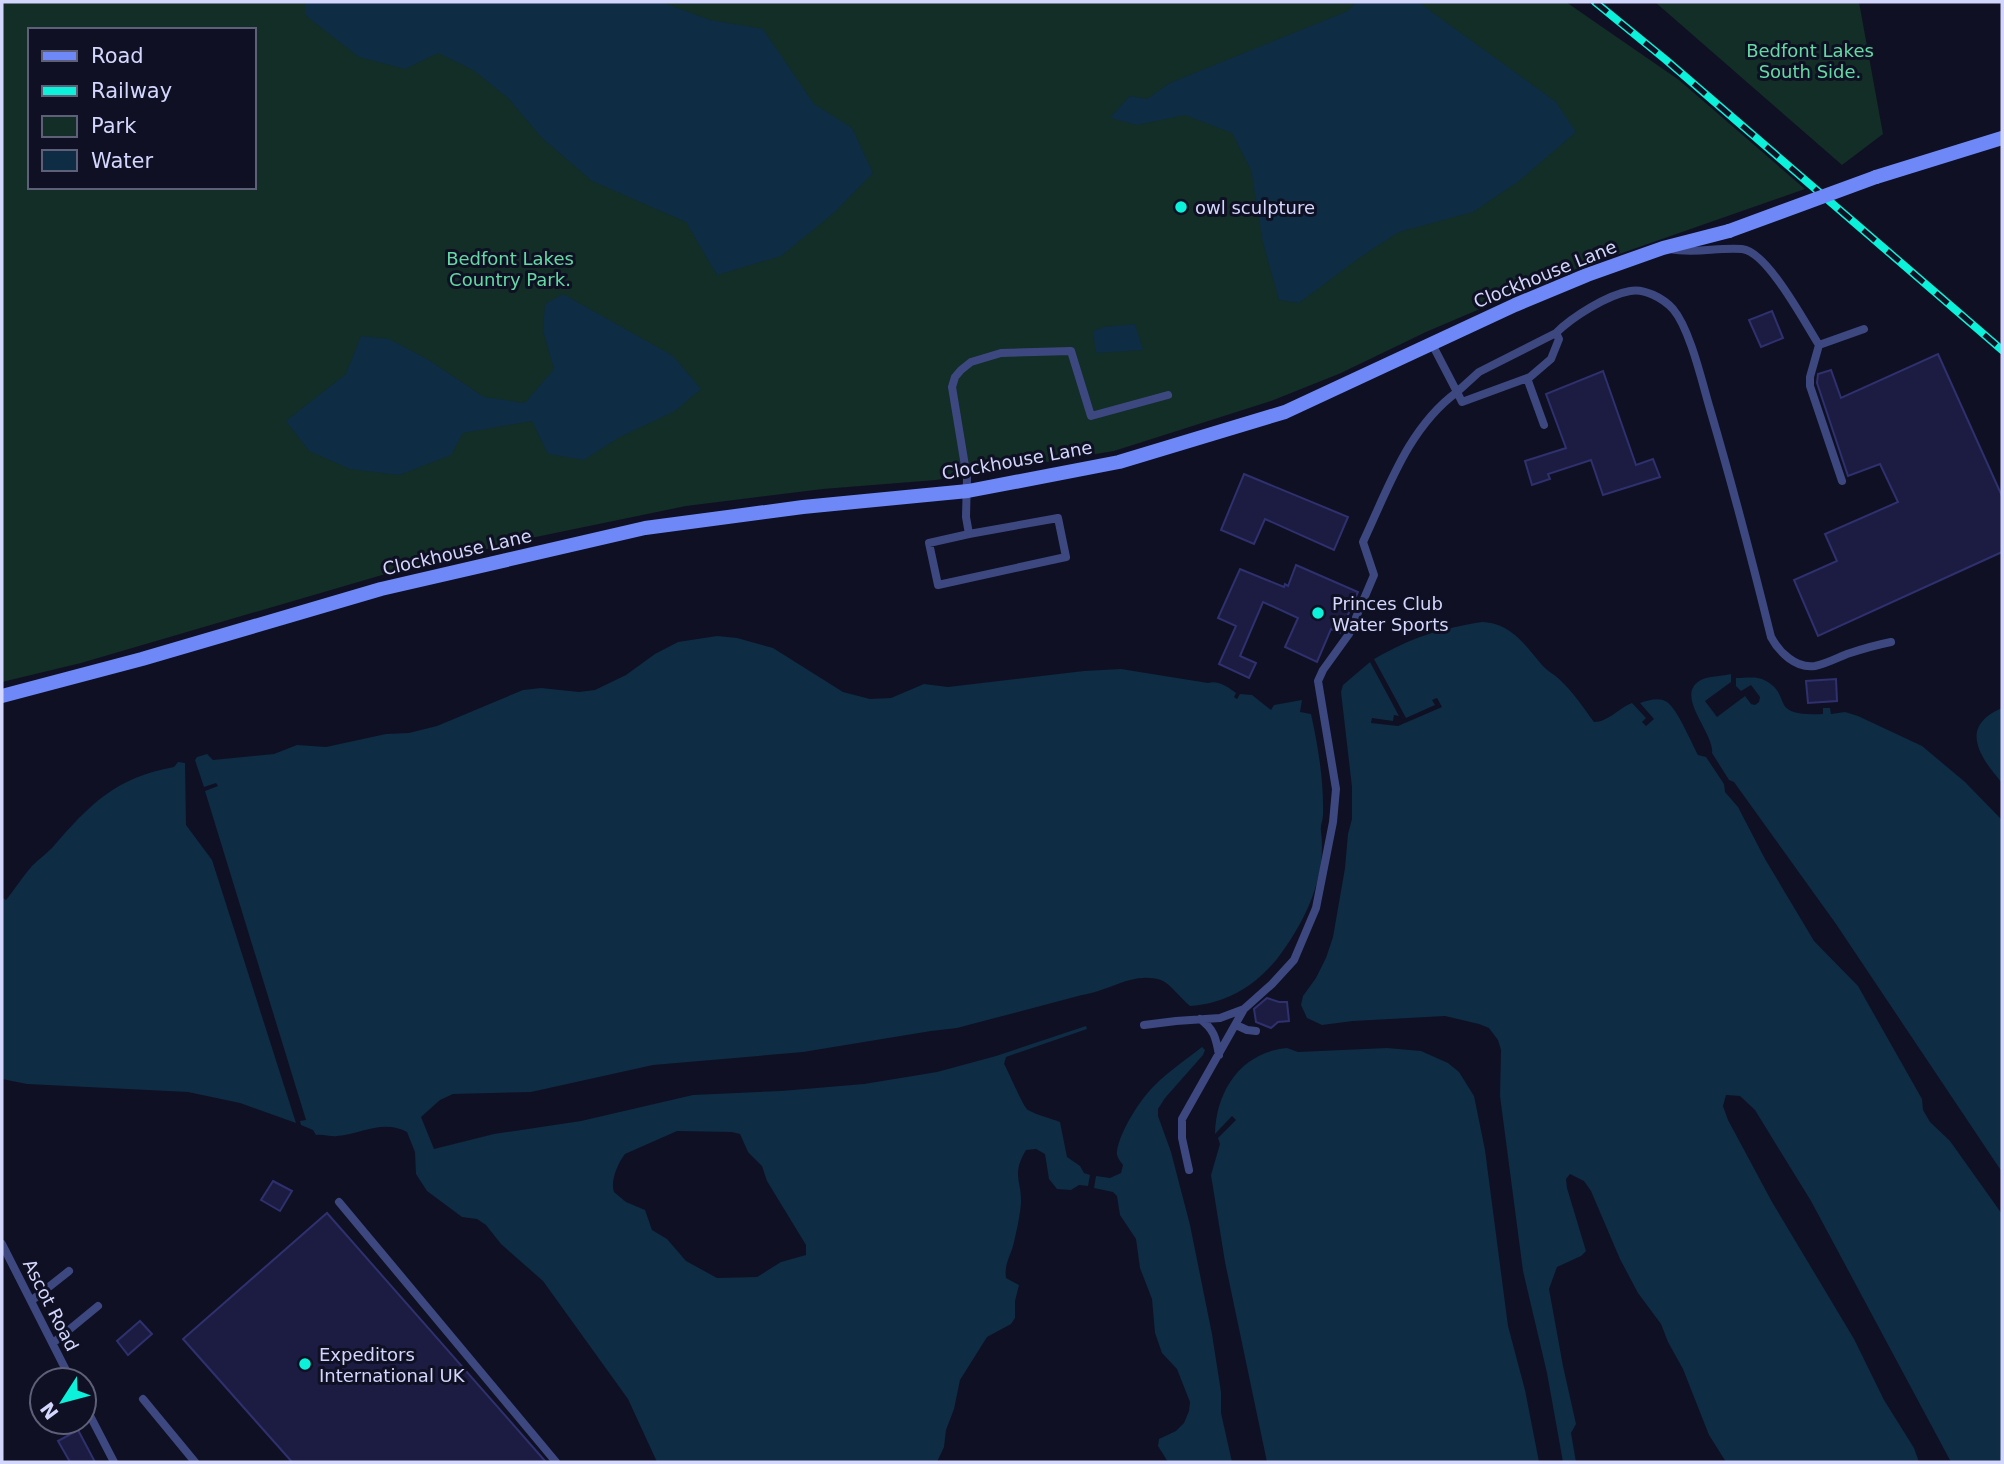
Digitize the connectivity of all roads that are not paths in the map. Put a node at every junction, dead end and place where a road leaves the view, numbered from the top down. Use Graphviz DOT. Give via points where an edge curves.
graph roads {
  1 [pos="2002,138"];
  2 [pos="1663,248"];
  3 [pos="1864,329"];
  4 [pos="1556,333"];
  5 [pos="1432,344"];
  6 [pos="1819,345"];
  7 [pos="1527,378"];
  8 [pos="1457,393"];
  9 [pos="1168,395"];
  10 [pos="1544,425"];
  11 [pos="1842,481"];
  12 [pos="968,491"];
  13 [pos="969,534"];
  14 [pos="1891,642"];
  15 [pos="2,696"];
  16 [pos="1244,1009"];
  17 [pos="1200,1019"];
  18 [pos="1144,1025"];
  19 [pos="1236,1025"];
  20 [pos="1256,1031"];
  21 [pos="1219,1055"];
  22 [pos="1189,1170"];
  23 [pos="339,1202"];
  24 [pos="2,1244"];
  25 [pos="69,1271"];
  26 [pos="31,1301"];
  27 [pos="98,1306"];
  28 [pos="53,1343"];
  29 [pos="64,1366"];
  30 [pos="143,1399"];
  31 [pos="98,1432"];
  32 [pos="113,1462"];
  33 [pos="195,1462"];
  34 [pos="556,1462"];
  1 -- 2 [label="main road, Clockhouse Lane, bridge" via="1876,177 1729,232"];
  2 -- 5 [label="main road, Clockhouse Lane" via="1587,275"];
  2 -- 6 [label="lane" via="1686,253 1744,248 1754,253"];
  3 -- 6 [label="lane"];
  4 -- 7 [label="lane" via="1559,339 1551,359"];
  4 -- 8 [label="lane" via="1479,372"];
  4 -- 14 [label="lane" via="1581,313 1630,290 1646,292 1672,308 1698,366 1776,645 1792,661 1815,666"];
  5 -- 8 [label="lane"];
  5 -- 12 [label="main road, Clockhouse Lane" via="1285,412 1119,462"];
  6 -- 11 [label="lane" via="1810,386"];
  7 -- 8 [label="lane" via="1462,402"];
  7 -- 10 [label="lane"];
  8 -- 16 [label="lane" via="1437,407 1407,447 1363,542 1374,575 1349,634 1318,681 1336,789 1316,908 1294,960"];
  9 -- 12 [label="lane" via="1091,416 1070,351 1001,353 971,362 952,387"];
  12 -- 13 [label="lane"];
  12 -- 15 [label="main road, Clockhouse Lane" via="645,528 382,589"];
  13 -- 13 [label="lane" via="929,543 938,584 1066,557 1058,518"];
  16 -- 17 [label="lane"];
  16 -- 19 [label="lane"];
  17 -- 18 [label="lane"];
  17 -- 21 [label="lane" via="1210,1026"];
  19 -- 20 [label="lane"];
  19 -- 21 [label="lane"];
  21 -- 22 [label="lane" via="1182,1119"];
  23 -- 34 [label="lane"];
  24 -- 26 [label="lane, Ascot Road"];
  25 -- 26 [label="lane"];
  26 -- 28 [label="lane, Ascot Road"];
  27 -- 28 [label="lane"];
  28 -- 29 [label="lane, Ascot Road"];
  30 -- 33 [label="lane"];
  31 -- 32 [label="lane"];
}
